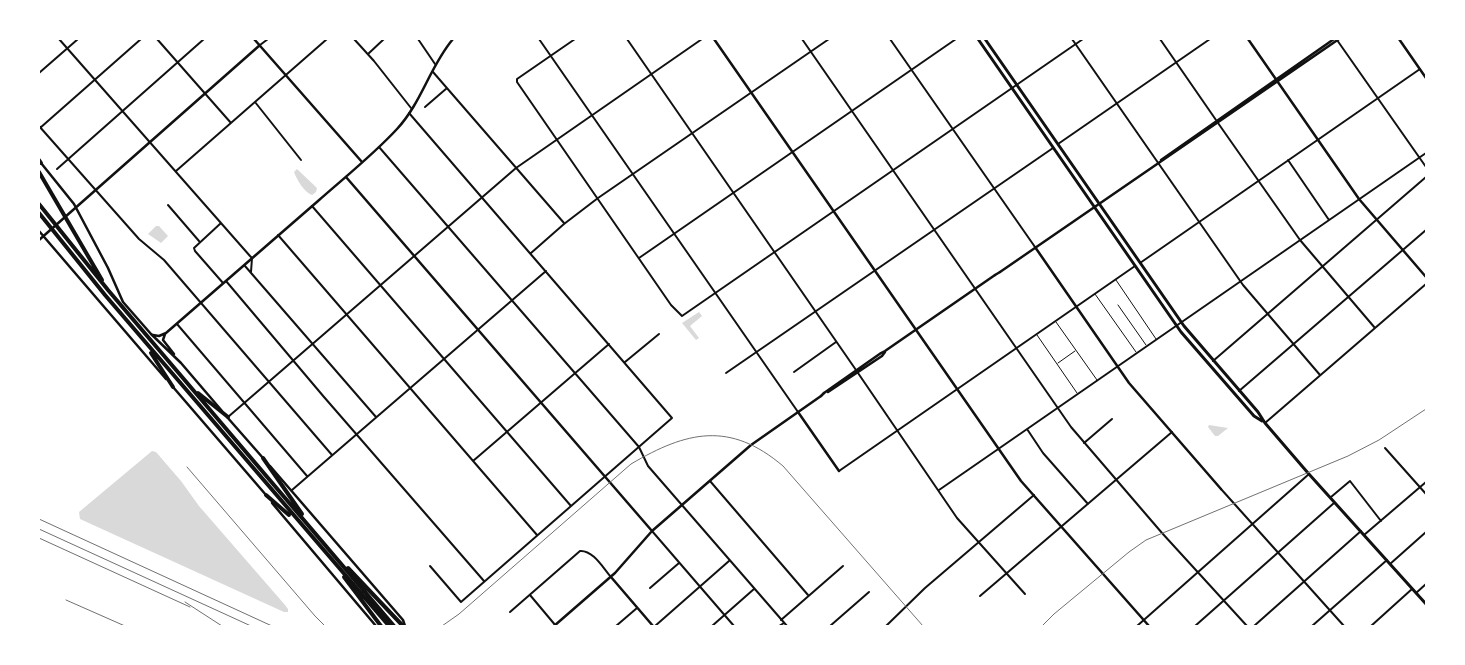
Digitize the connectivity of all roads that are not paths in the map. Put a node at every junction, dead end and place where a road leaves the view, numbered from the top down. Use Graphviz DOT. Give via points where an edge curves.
graph roads {
  1 [pos="59,39"];
  2 [pos="78,39"];
  3 [pos="141,39"];
  4 [pos="157,39"];
  5 [pos="204,39"];
  6 [pos="254,39"];
  7 [pos="268,39"];
  8 [pos="327,39"];
  9 [pos="354,39"];
  10 [pos="384,39"];
  11 [pos="418,39"];
  12 [pos="453,39"];
  13 [pos="539,39"];
  14 [pos="575,39"];
  15 [pos="627,39"];
  16 [pos="702,39"];
  17 [pos="714,39"];
  18 [pos="802,39"];
  19 [pos="829,39"];
  20 [pos="890,39"];
  21 [pos="956,39"];
  22 [pos="978,39"];
  23 [pos="984,39"];
  24 [pos="1072,39"];
  25 [pos="1083,39"];
  26 [pos="1160,39"];
  27 [pos="1210,39"];
  28 [pos="1248,39"];
  29 [pos="1337,39"];
  30 [pos="1399,39"];
  31 [pos="1076,44"];
  32 [pos="260,45"];
  33 [pos="67,48"];
  34 [pos="811,51"];
  35 [pos="368,54"];
  36 [pos="550,56"];
  37 [pos="178,62"];
  38 [pos="1176,62"];
  39 [pos="435,64"];
  40 [pos="1420,69"];
  41 [pos="432,70"];
  42 [pos="911,70"];
  43 [pos="39,73"];
  44 [pos="651,74"];
  45 [pos="286,75"];
  46 [pos="1426,78"];
  47 [pos="95,79"];
  48 [pos="1277,80"];
  49 [pos="1016,85"];
  50 [pos="447,88"];
  51 [pos="1012,88"];
  52 [pos="751,92"];
  53 [pos="206,94"];
  54 [pos="1377,99"];
  55 [pos="255,102"];
  56 [pos="1117,103"];
  57 [pos="425,107"];
  58 [pos="412,109"];
  59 [pos="123,111"];
  60 [pos="852,111"];
  61 [pos="410,114"];
  62 [pos="592,115"];
  63 [pos="1217,122"];
  64 [pos="231,123"];
  65 [pos="39,127"];
  66 [pos="952,129"];
  67 [pos="692,134"];
  68 [pos="558,139"];
  69 [pos="1318,140"];
  70 [pos="150,142"];
  71 [pos="1058,144"];
  72 [pos="379,147"];
  73 [pos="1053,148"];
  74 [pos="793,152"];
  75 [pos="1426,152"];
  76 [pos="1418,158"];
  77 [pos="68,159"];
  78 [pos="301,160"];
  79 [pos="1288,160"];
  80 [pos="40,161"];
  81 [pos="362,162"];
  82 [pos="1158,163"];
  83 [pos="1426,167"];
  84 [pos="516,168"];
  85 [pos="57,169"];
  86 [pos="894,170"];
  87 [pos="176,171"];
  88 [pos="39,172"];
  89 [pos="633,175"];
  90 [pos="346,177"];
  91 [pos="1426,177"];
  92 [pos="1258,181"];
  93 [pos="994,188"];
  94 [pos="95,190"];
  95 [pos="734,193"];
  96 [pos="482,197"];
  97 [pos="598,198"];
  98 [pos="1359,199"];
  99 [pos="1099,203"];
  100 [pos="39,204"];
  101 [pos="168,205"];
  102 [pos="312,206"];
  103 [pos="76,207"];
  104 [pos="1094,207"];
  105 [pos="834,211"];
  106 [pos="39,214"];
  107 [pos="39,217"];
  108 [pos="1376,219"];
  109 [pos="1329,220"];
  110 [pos="1199,222"];
  111 [pos="221,223"];
  112 [pos="564,224"];
  113 [pos="448,226"];
  114 [pos="48,227"];
  115 [pos="934,230"];
  116 [pos="1426,230"];
  117 [pos="39,231"];
  118 [pos="674,234"];
  119 [pos="278,235"];
  120 [pos="43,236"];
  121 [pos="39,240"];
  122 [pos="1300,240"];
  123 [pos="200,241"];
  124 [pos="1035,247"];
  125 [pos="1403,250"];
  126 [pos="774,252"];
  127 [pos="531,253"];
  128 [pos="414,256"];
  129 [pos="252,258"];
  130 [pos="639,258"];
  131 [pos="1140,263"];
  132 [pos="244,264"];
  133 [pos="1135,266"];
  134 [pos="1322,266"];
  135 [pos="546,271"];
  136 [pos="875,271"];
  137 [pos="251,272"];
  138 [pos="1426,277"];
  139 [pos="1116,280"];
  140 [pos="224,282"];
  141 [pos="1240,282"];
  142 [pos="1426,284"];
  143 [pos="380,285"];
  144 [pos="976,289"];
  145 [pos="108,290"];
  146 [pos="715,294"];
  147 [pos="1095,294"];
  148 [pos="1348,297"];
  149 [pos="512,300"];
  150 [pos="201,302"];
  151 [pos="1118,305"];
  152 [pos="1076,307"];
  153 [pos="816,312"];
  154 [pos="346,314"];
  155 [pos="1267,314"];
  156 [pos="1056,321"];
  157 [pos="1181,322"];
  158 [pos="176,324"];
  159 [pos="1176,326"];
  160 [pos="1375,328"];
  161 [pos="478,329"];
  162 [pos="916,330"];
  163 [pos="166,333"];
  164 [pos="151,334"];
  165 [pos="659,334"];
  166 [pos="1036,335"];
  167 [pos="142,339"];
  168 [pos="1156,339"];
  169 [pos="836,342"];
  170 [pos="312,344"];
  171 [pos="609,344"];
  172 [pos="1294,344"];
  173 [pos="1147,346"];
  174 [pos="1016,348"];
  175 [pos="1076,351"];
  176 [pos="756,353"];
  177 [pos="1137,353"];
  178 [pos="444,358"];
  179 [pos="293,360"];
  180 [pos="1213,361"];
  181 [pos="625,362"];
  182 [pos="181,363"];
  183 [pos="1057,364"];
  184 [pos="1117,366"];
  185 [pos="857,371"];
  186 [pos="794,372"];
  187 [pos="726,373"];
  188 [pos="575,374"];
  189 [pos="1320,375"];
  190 [pos="184,380"];
  191 [pos="269,381"];
  192 [pos="1097,381"];
  193 [pos="173,387"];
  194 [pos="410,388"];
  195 [pos="957,389"];
  196 [pos="1240,391"];
  197 [pos="1078,394"];
  198 [pos="244,403"];
  199 [pos="541,403"];
  200 [pos="1058,408"];
  201 [pos="798,412"];
  202 [pos="228,417"];
  203 [pos="376,417"];
  204 [pos="1112,419"];
  205 [pos="1265,423"];
  206 [pos="1027,429"];
  207 [pos="898,431"];
  208 [pos="507,432"];
  209 [pos="1172,432"];
  210 [pos="357,433"];
  211 [pos="1084,443"];
  212 [pos="639,447"];
  213 [pos="1385,448"];
  214 [pos="998,449"];
  215 [pos="332,455"];
  216 [pos="263,458"];
  217 [pos="474,462"];
  218 [pos="840,471"];
  219 [pos="1309,474"];
  220 [pos="307,476"];
  221 [pos="605,477"];
  222 [pos="1117,479"];
  223 [pos="710,481"];
  224 [pos="1426,482"];
  225 [pos="1420,487"];
  226 [pos="1221,489"];
  227 [pos="292,490"];
  228 [pos="939,490"];
  229 [pos="1426,494"];
  230 [pos="266,495"];
  231 [pos="1034,495"];
  232 [pos="1330,498"];
  233 [pos="1334,502"];
  234 [pos="1088,504"];
  235 [pos="571,506"];
  236 [pos="681,506"];
  237 [pos="1381,521"];
  238 [pos="1252,524"];
  239 [pos="1062,526"];
  240 [pos="303,528"];
  241 [pos="652,531"];
  242 [pos="1361,531"];
  243 [pos="315,532"];
  244 [pos="1426,532"];
  245 [pos="537,535"];
  246 [pos="1364,535"];
  247 [pos="978,542"];
  248 [pos="326,545"];
  249 [pos="1278,553"];
  250 [pos="729,561"];
  251 [pos="1388,562"];
  252 [pos="679,563"];
  253 [pos="430,566"];
  254 [pos="843,566"];
  255 [pos="341,571"];
  256 [pos="1198,572"];
  257 [pos="1006,573"];
  258 [pos="611,577"];
  259 [pos="484,581"];
  260 [pos="1304,582"];
  261 [pos="1426,584"];
  262 [pos="700,587"];
  263 [pos="650,588"];
  264 [pos="754,589"];
  265 [pos="1412,589"];
  266 [pos="869,592"];
  267 [pos="1416,593"];
  268 [pos="1025,594"];
  269 [pos="530,595"];
  270 [pos="808,595"];
  271 [pos="980,596"];
  272 [pos="1224,601"];
  273 [pos="1426,604"];
  274 [pos="637,608"];
  275 [pos="1330,610"];
  276 [pos="510,612"];
  277 [pos="724,615"];
  278 [pos="781,620"];
  279 [pos="1144,620"];
  280 [pos="784,623"];
  281 [pos="376,626"];
  282 [pos="381,626"];
  283 [pos="389,626"];
  284 [pos="394,626"];
  285 [pos="404,626"];
  286 [pos="555,626"];
  287 [pos="616,626"];
  288 [pos="654,626"];
  289 [pos="712,626"];
  290 [pos="734,626"];
  291 [pos="780,626"];
  292 [pos="787,626"];
  293 [pos="830,626"];
  294 [pos="886,626"];
  295 [pos="1137,626"];
  296 [pos="1149,626"];
  297 [pos="1195,626"];
  298 [pos="1247,626"];
  299 [pos="1254,626"];
  300 [pos="1312,626"];
  301 [pos="1344,626"];
  302 [pos="1371,626"];
  1 -- 33 [label="street"];
  2 -- 33 [label="street"];
  3 -- 47 [label="street"];
  4 -- 37 [label="street"];
  5 -- 37 [label="street"];
  6 -- 32 [label="street"];
  7 -- 32 [label="street"];
  8 -- 45 [label="street"];
  9 -- 35 [label="street"];
  10 -- 35 [label="street"];
  11 -- 39 [label="street"];
  12 -- 39 [label="street"];
  13 -- 36 [label="street"];
  14 -- 36 [label="street"];
  15 -- 44 [label="street"];
  16 -- 44 [label="street"];
  17 -- 52 [label="street"];
  18 -- 34 [label="street"];
  19 -- 34 [label="street"];
  20 -- 42 [label="street"];
  21 -- 42 [label="street"];
  22 -- 51 [label="main road"];
  23 -- 49 [label="main road"];
  24 -- 31 [label="street"];
  25 -- 31 [label="street"];
  26 -- 38 [label="street"];
  27 -- 38 [label="street"];
  28 -- 48 [label="street"];
  29 -- 48 [label="street"];
  29 -- 54 [label="street"];
  30 -- 40 [label="street"];
  31 -- 49 [label="street"];
  31 -- 56 [label="street"];
  32 -- 45 [label="street"];
  32 -- 53 [label="street"];
  33 -- 43 [label="street"];
  33 -- 47 [label="street"];
  34 -- 52 [label="street"];
  34 -- 60 [label="street"];
  35 -- 58 [label="street"];
  36 -- 62 [label="street"];
  36 -- 68 [label="street" via="517,82"];
  37 -- 53 [label="street"];
  37 -- 59 [label="street"];
  38 -- 56 [label="street"];
  38 -- 63 [label="street"];
  39 -- 41 [label="street"];
  40 -- 46 [label="street"];
  40 -- 54 [label="street"];
  41 -- 50 [label="street"];
  41 -- 58 [label="street"];
  42 -- 60 [label="street"];
  42 -- 66 [label="street"];
  44 -- 62 [label="street"];
  44 -- 67 [label="street"];
  45 -- 55 [label="street"];
  45 -- 81 [label="street"];
  47 -- 59 [label="street"];
  47 -- 65 [label="street"];
  48 -- 63 [label="street"];
  48 -- 69 [label="street"];
  49 -- 51 [label="street"];
  49 -- 71 [label="main road"];
  50 -- 57 [label="street"];
  50 -- 84 [label="street"];
  51 -- 66 [label="street"];
  51 -- 73 [label="main road"];
  52 -- 67 [label="street"];
  52 -- 74 [label="street"];
  53 -- 64 [label="street"];
  53 -- 70 [label="street"];
  54 -- 69 [label="street"];
  54 -- 76 [label="street"];
  55 -- 64 [label="street"];
  55 -- 78 [label="street"];
  56 -- 71 [label="street"];
  56 -- 82 [label="street"];
  58 -- 61 [label="street"];
  59 -- 70 [label="street"];
  59 -- 77 [label="street"];
  60 -- 74 [label="street"];
  60 -- 86 [label="street"];
  61 -- 72 [label="street"];
  61 -- 96 [label="street"];
  62 -- 68 [label="street"];
  62 -- 89 [label="street"];
  63 -- 82 [label="street"];
  63 -- 92 [label="street"];
  64 -- 87 [label="street"];
  65 -- 77 [label="street"];
  66 -- 86 [label="street"];
  66 -- 93 [label="street"];
  67 -- 89 [label="street"];
  67 -- 95 [label="street"];
  68 -- 84 [label="street"];
  68 -- 97 [label="street"];
  69 -- 79 [label="street"];
  69 -- 98 [label="street"];
  70 -- 87 [label="street"];
  70 -- 94 [label="street"];
  71 -- 99 [label="main road"];
  72 -- 81 [label="street"];
  72 -- 113 [label="street"];
  73 -- 93 [label="street"];
  73 -- 104 [label="main road"];
  74 -- 95 [label="street"];
  74 -- 105 [label="street"];
  75 -- 76 [label="street"];
  76 -- 83 [label="street"];
  76 -- 98 [label="street"];
  77 -- 85 [label="street"];
  77 -- 94 [label="street"];
  79 -- 92 [label="street"];
  79 -- 109 [label="street"];
  80 -- 103 [label="street"];
  81 -- 90 [label="street"];
  82 -- 99 [label="street"];
  82 -- 110 [label="street"];
  84 -- 96 [label="street"];
  84 -- 112 [label="street"];
  86 -- 105 [label="street"];
  86 -- 115 [label="street"];
  87 -- 111 [label="street"];
  88 -- 145 [label="highway"];
  89 -- 97 [label="street"];
  89 -- 118 [label="street"];
  90 -- 102 [label="street"];
  90 -- 128 [label="street"];
  91 -- 108 [label="street"];
  92 -- 110 [label="street"];
  92 -- 122 [label="street"];
  93 -- 115 [label="street"];
  93 -- 124 [label="street"];
  94 -- 103 [label="street"];
  94 -- 150 [label="street"];
  95 -- 118 [label="street"];
  95 -- 126 [label="street"];
  96 -- 113 [label="street"];
  96 -- 127 [label="street"];
  97 -- 112 [label="street"];
  97 -- 130 [label="street"];
  98 -- 108 [label="street"];
  98 -- 109 [label="street"];
  99 -- 104 [label="street"];
  99 -- 131 [label="main road"];
  100 -- 145 [label="highway"];
  101 -- 123 [label="street"];
  102 -- 119 [label="street"];
  102 -- 143 [label="street"];
  103 -- 120 [label="street"];
  103 -- 164 [label="street" via="120,298"];
  104 -- 124 [label="street"];
  104 -- 133 [label="main road"];
  105 -- 126 [label="street"];
  105 -- 136 [label="street"];
  106 -- 114 [label="highway"];
  107 -- 114 [label="highway"];
  108 -- 125 [label="street"];
  108 -- 134 [label="street"];
  109 -- 122 [label="street"];
  110 -- 131 [label="street"];
  110 -- 141 [label="street"];
  111 -- 123 [label="street"];
  111 -- 129 [label="street"];
  112 -- 127 [label="street"];
  113 -- 128 [label="street"];
  113 -- 149 [label="street"];
  114 -- 167 [label="highway"];
  115 -- 136 [label="street"];
  115 -- 144 [label="street"];
  116 -- 125 [label="street"];
  117 -- 120 [label="street"];
  118 -- 130 [label="street"];
  118 -- 146 [label="street"];
  119 -- 129 [label="street"];
  119 -- 154 [label="street"];
  120 -- 121 [label="street"];
  120 -- 193 [label="street"];
  122 -- 134 [label="street"];
  122 -- 141 [label="street"];
  123 -- 140 [label="street" via="195,251"];
  124 -- 144 [label="street"];
  124 -- 152 [label="street"];
  125 -- 138 [label="street"];
  125 -- 148 [label="street"];
  126 -- 146 [label="street"];
  126 -- 153 [label="street"];
  127 -- 135 [label="street"];
  128 -- 143 [label="street"];
  128 -- 161 [label="street"];
  129 -- 132 [label="street"];
  129 -- 137 [label="street"];
  130 -- 146 [label="street" via="682,316"];
  131 -- 157 [label="main road"];
  132 -- 137 [label="street"];
  132 -- 140 [label="street"];
  133 -- 139 [label="street"];
  133 -- 159 [label="main road"];
  134 -- 148 [label="street"];
  134 -- 155 [label="street"];
  135 -- 149 [label="street"];
  135 -- 171 [label="street"];
  136 -- 153 [label="street"];
  136 -- 162 [label="street"];
  137 -- 170 [label="street"];
  139 -- 147 [label="street"];
  139 -- 168 [label="lane"];
  140 -- 150 [label="street"];
  140 -- 179 [label="street"];
  141 -- 155 [label="street"];
  141 -- 157 [label="street"];
  142 -- 160 [label="street"];
  143 -- 154 [label="street"];
  143 -- 178 [label="street"];
  144 -- 162 [label="street"];
  144 -- 174 [label="street"];
  145 -- 190 [label="highway"];
  146 -- 176 [label="street"];
  147 -- 152 [label="street"];
  147 -- 177 [label="lane"];
  148 -- 160 [label="street"];
  148 -- 172 [label="street"];
  149 -- 161 [label="street"];
  149 -- 188 [label="street"];
  150 -- 158 [label="street"];
  150 -- 191 [label="street"];
  151 -- 173 [label="lane"];
  152 -- 156 [label="street"];
  152 -- 184 [label="street"];
  153 -- 169 [label="street"];
  153 -- 176 [label="street"];
  154 -- 170 [label="street"];
  154 -- 194 [label="street"];
  155 -- 172 [label="street"];
  155 -- 180 [label="street"];
  156 -- 166 [label="street"];
  156 -- 175 [label="lane"];
  157 -- 159 [label="street"];
  157 -- 180 [label="main road"];
  158 -- 163 [label="street"];
  158 -- 198 [label="street"];
  159 -- 168 [label="street"];
  159 -- 205 [label="main road" via="1254,416"];
  160 -- 189 [label="street"];
  161 -- 178 [label="street"];
  161 -- 199 [label="street"];
  162 -- 185 [label="street"];
  162 -- 195 [label="street"];
  163 -- 164 [label="street" via="159,336"];
  163 -- 182 [label="street" via="164,342"];
  164 -- 182 [label="street"];
  165 -- 181 [label="street"];
  166 -- 174 [label="street"];
  166 -- 183 [label="lane"];
  167 -- 193 [label="highway"];
  167 -- 240 [label="highway"];
  168 -- 173 [label="street"];
  169 -- 185 [label="street"];
  169 -- 186 [label="street"];
  170 -- 179 [label="street"];
  170 -- 203 [label="street"];
  171 -- 181 [label="street"];
  171 -- 188 [label="street"];
  172 -- 189 [label="street"];
  172 -- 196 [label="street"];
  173 -- 177 [label="street"];
  174 -- 195 [label="street"];
  174 -- 200 [label="street"];
  175 -- 183 [label="lane"];
  175 -- 192 [label="lane"];
  176 -- 187 [label="street"];
  176 -- 201 [label="street"];
  177 -- 184 [label="street"];
  178 -- 194 [label="street"];
  178 -- 208 [label="street"];
  179 -- 191 [label="street"];
  179 -- 210 [label="street"];
  180 -- 196 [label="main road"];
  181 -- 212 [label="street" via="672,418"];
  182 -- 202 [label="street"];
  183 -- 197 [label="lane"];
  184 -- 192 [label="street"];
  184 -- 209 [label="street"];
  185 -- 201 [label="street"];
  185 -- 207 [label="street"];
  188 -- 199 [label="street"];
  188 -- 212 [label="street"];
  189 -- 205 [label="street"];
  190 -- 202 [label="highway"];
  190 -- 243 [label="highway"];
  191 -- 198 [label="street"];
  191 -- 215 [label="street"];
  192 -- 197 [label="street"];
  193 -- 230 [label="street"];
  194 -- 203 [label="street"];
  194 -- 217 [label="street"];
  195 -- 207 [label="street"];
  195 -- 214 [label="street"];
  196 -- 205 [label="main road"];
  197 -- 200 [label="street"];
  198 -- 202 [label="street"];
  198 -- 220 [label="street"];
  199 -- 208 [label="street"];
  199 -- 221 [label="street"];
  200 -- 206 [label="street"];
  200 -- 211 [label="street"];
  201 -- 218 [label="street"];
  201 -- 223 [label="street"];
  202 -- 216 [label="street"];
  203 -- 210 [label="street"];
  204 -- 211 [label="street"];
  205 -- 219 [label="main road"];
  206 -- 214 [label="street"];
  206 -- 234 [label="street" via="1048,459"];
  207 -- 218 [label="street"];
  207 -- 228 [label="street"];
  208 -- 217 [label="street"];
  208 -- 235 [label="street"];
  209 -- 222 [label="street"];
  209 -- 226 [label="street"];
  210 -- 215 [label="street"];
  210 -- 259 [label="street"];
  211 -- 222 [label="street"];
  212 -- 221 [label="street"];
  212 -- 236 [label="street" via="648,466"];
  213 -- 225 [label="street"];
  214 -- 228 [label="street"];
  214 -- 231 [label="street"];
  215 -- 220 [label="street"];
  216 -- 227 [label="street"];
  216 -- 243 [label="highway"];
  217 -- 245 [label="street"];
  219 -- 232 [label="main road"];
  219 -- 238 [label="street"];
  220 -- 227 [label="street"];
  221 -- 235 [label="street"];
  221 -- 241 [label="street"];
  222 -- 234 [label="street"];
  222 -- 256 [label="street"];
  223 -- 236 [label="street"];
  223 -- 270 [label="street"];
  224 -- 225 [label="street"];
  225 -- 229 [label="street"];
  225 -- 237 [label="street"];
  226 -- 238 [label="street"];
  227 -- 285 [label="street" via="403,620"];
  228 -- 247 [label="street"];
  230 -- 240 [label="highway"];
  230 -- 281 [label="street"];
  231 -- 239 [label="street"];
  231 -- 247 [label="street"];
  232 -- 233 [label="main road"];
  232 -- 237 [label="street" via="1350,481"];
  233 -- 242 [label="main road"];
  233 -- 249 [label="street"];
  234 -- 239 [label="street"];
  235 -- 245 [label="street"];
  236 -- 241 [label="street"];
  236 -- 250 [label="street"];
  237 -- 246 [label="street"];
  238 -- 249 [label="street"];
  238 -- 256 [label="street"];
  239 -- 257 [label="street"];
  239 -- 279 [label="street"];
  240 -- 255 [label="highway"];
  241 -- 252 [label="street"];
  241 -- 258 [label="street"];
  242 -- 246 [label="main road"];
  242 -- 260 [label="street"];
  243 -- 248 [label="highway"];
  244 -- 251 [label="street"];
  245 -- 259 [label="street"];
  246 -- 251 [label="main road"];
  247 -- 257 [label="street"];
  247 -- 294 [label="street"];
  248 -- 284 [label="highway"];
  248 -- 285 [label="highway"];
  249 -- 260 [label="street"];
  249 -- 272 [label="street"];
  250 -- 262 [label="street"];
  250 -- 264 [label="street"];
  251 -- 265 [label="main road"];
  251 -- 275 [label="street"];
  252 -- 262 [label="street"];
  252 -- 263 [label="street"];
  253 -- 259 [label="street" via="461,602"];
  254 -- 270 [label="street"];
  255 -- 282 [label="highway"];
  255 -- 283 [label="highway"];
  256 -- 272 [label="street"];
  256 -- 279 [label="street"];
  257 -- 268 [label="street"];
  257 -- 271 [label="street"];
  258 -- 269 [label="street" via="590,554 580,551"];
  258 -- 274 [label="street"];
  258 -- 286 [label="street"];
  260 -- 275 [label="street"];
  260 -- 299 [label="street"];
  261 -- 267 [label="street"];
  262 -- 277 [label="street"];
  262 -- 288 [label="street"];
  264 -- 277 [label="street"];
  264 -- 278 [label="street"];
  265 -- 267 [label="main road"];
  265 -- 302 [label="street"];
  266 -- 293 [label="street"];
  267 -- 273 [label="main road"];
  269 -- 276 [label="street"];
  269 -- 286 [label="street"];
  270 -- 278 [label="street"];
  272 -- 297 [label="street"];
  272 -- 298 [label="street"];
  274 -- 287 [label="street"];
  274 -- 288 [label="street"];
  275 -- 300 [label="street"];
  275 -- 301 [label="street"];
  277 -- 289 [label="street"];
  277 -- 290 [label="street"];
  278 -- 280 [label="street"];
  279 -- 295 [label="street"];
  279 -- 296 [label="street"];
  280 -- 291 [label="street"];
  280 -- 292 [label="street"];
}
